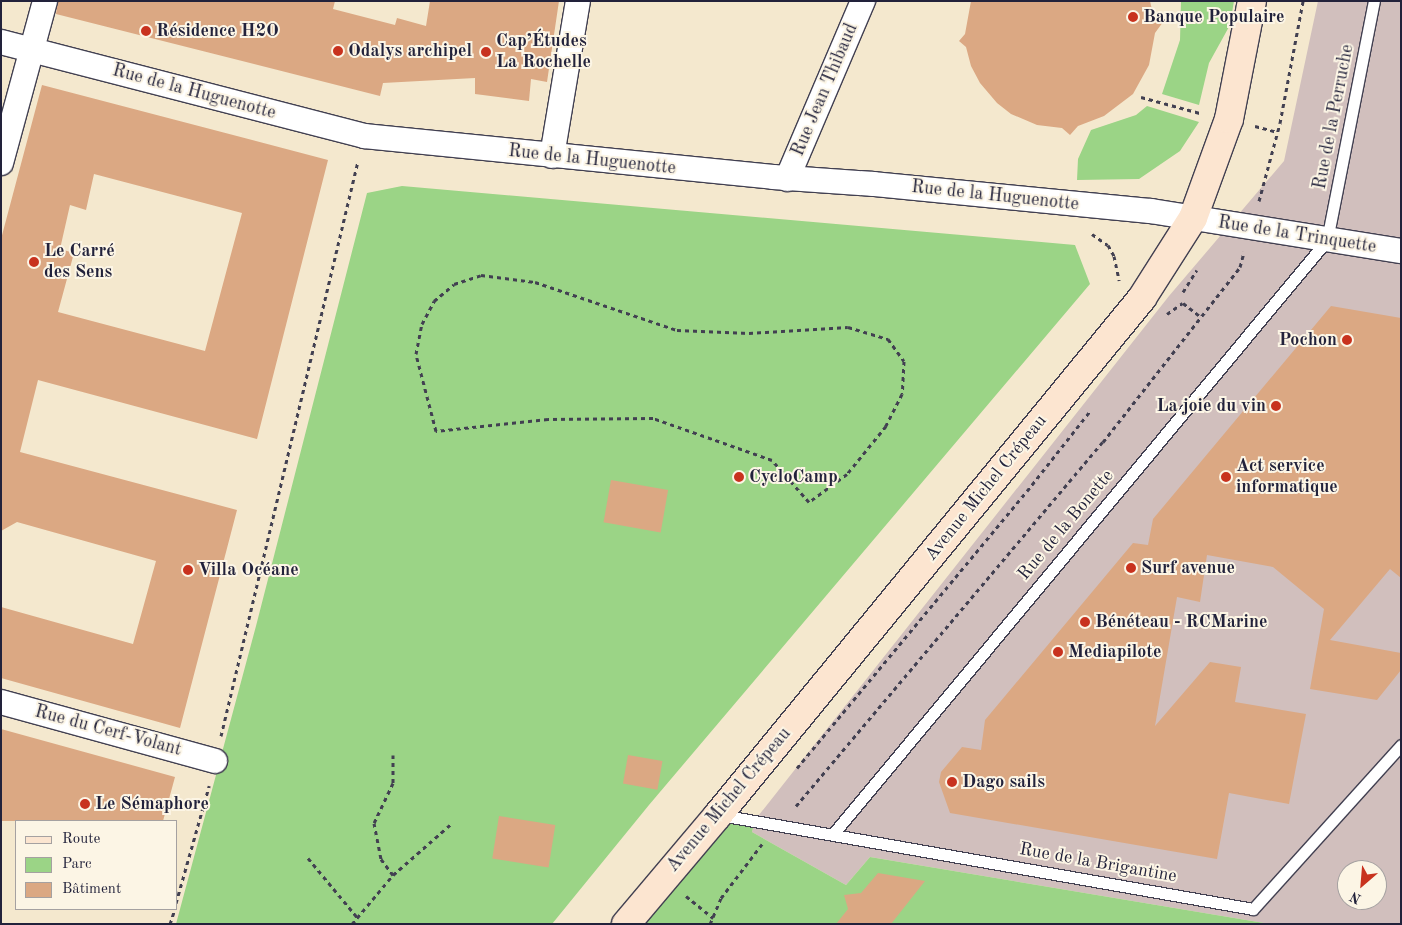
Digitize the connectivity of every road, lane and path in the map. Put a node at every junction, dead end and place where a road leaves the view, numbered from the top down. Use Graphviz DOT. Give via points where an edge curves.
graph roads {
  1 [pos="46,1"];
  2 [pos="578,1"];
  3 [pos="862,1"];
  4 [pos="1252,1"];
  5 [pos="1303,1"];
  6 [pos="1374,1"];
  7 [pos="1,42"];
  8 [pos="33,49"];
  9 [pos="1141,96"];
  10 [pos="1204,114"];
  11 [pos="1255,126"];
  12 [pos="1278,132"];
  13 [pos="364,136"];
  14 [pos="552,156"];
  15 [pos="1,163"];
  16 [pos="787,179"];
  17 [pos="1194,218"];
  18 [pos="1252,227"];
  19 [pos="1327,240"];
  20 [pos="1401,251"];
  21 [pos="809,502"];
  22 [pos="1,702"];
  23 [pos="1401,745"];
  24 [pos="393,755"];
  25 [pos="216,761"];
  26 [pos="718,815"];
  27 [pos="452,824"];
  28 [pos="780,824"];
  29 [pos="833,834"];
  30 [pos="308,858"];
  31 [pos="393,875"];
  32 [pos="178,896"];
  33 [pos="175,910"];
  34 [pos="357,917"];
  35 [pos="170,924"];
  36 [pos="352,924"];
  37 [pos="626,924"];
  38 [pos="710,924"];
  1 -- 8 [label="street"];
  2 -- 14 [label="street"];
  3 -- 16 [label="street, Rue Jean Thibaud"];
  4 -- 17 [label="street, Avenue Michel Crépeau" via="1229,120"];
  5 -- 12 [label="path"];
  6 -- 19 [label="lane, Rue de la Perruche"];
  7 -- 8 [label="street, Rue de la Huguenotte"];
  8 -- 13 [label="street, Rue de la Huguenotte"];
  8 -- 15 [label="street"];
  9 -- 10 [label="path"];
  11 -- 12 [label="path"];
  12 -- 18 [label="path"];
  13 -- 14 [label="street, Rue de la Huguenotte"];
  13 -- 25 [label="path"];
  14 -- 16 [label="street, Rue de la Huguenotte"];
  16 -- 17 [label="street, Rue de la Huguenotte" via="874,184"];
  17 -- 18 [label="street, Rue de la Trinquette"];
  17 -- 26 [label="street, Avenue Michel Crépeau" via="1142,298"];
  18 -- 19 [label="street, Rue de la Trinquette"];
  18 -- 28 [label="path" via="1240,267 1104,442 820,781"];
  19 -- 20 [label="street, Rue de la Trinquette"];
  19 -- 29 [label="lane, Rue de la Bonette"];
  21 -- 21 [label="path" via="772,460 653,418 548,419 436,431 416,354 422,324 434,301 454,284 481,275 535,282 677,330 748,333 848,327 888,339 904,361 902,394 886,426 847,474"];
  22 -- 25 [label="street, Rue du Cerf-Volant"];
  23 -- 29 [label="lane, Rue de la Brigantine" via="1253,909"];
  24 -- 31 [label="path" via="393,783 374,823 381,859"];
  25 -- 32 [label="path"];
  26 -- 28 [label="lane, Rue de la Brigantine"];
  26 -- 37 [label="street, Avenue Michel Crépeau"];
  27 -- 31 [label="path"];
  28 -- 29 [label="lane, Rue de la Brigantine"];
  28 -- 38 [label="path" via="721,898"];
  30 -- 34 [label="path"];
  31 -- 34 [label="path"];
  33 -- 35 [label="path"];
  34 -- 36 [label="path"];
}
